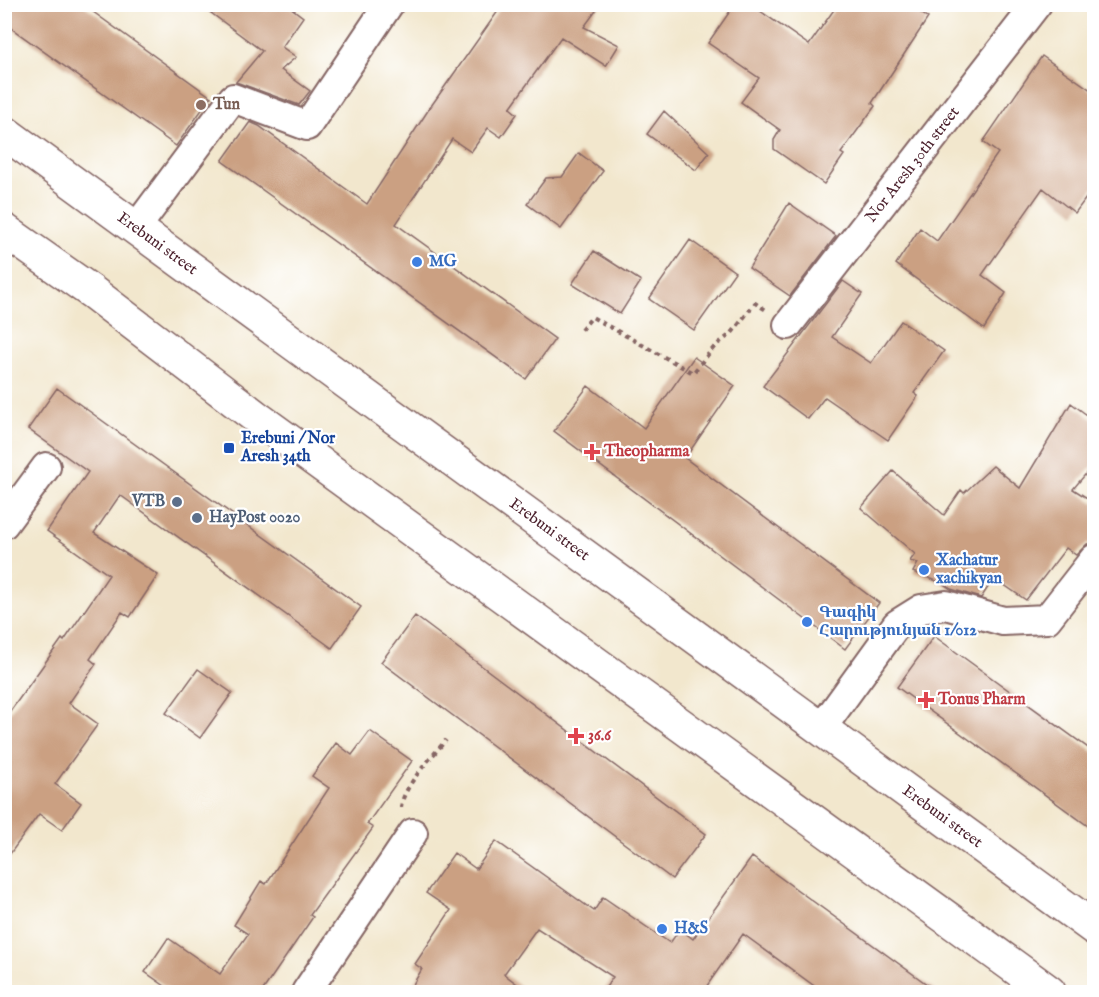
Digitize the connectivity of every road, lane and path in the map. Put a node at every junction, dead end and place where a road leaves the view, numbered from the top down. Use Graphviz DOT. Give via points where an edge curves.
graph roads {
  1 [pos="389,4"];
  2 [pos="1037,4"];
  3 [pos="4,132"];
  4 [pos="135,228"];
  5 [pos="4,230"];
  6 [pos="788,325"];
  7 [pos="581,330"];
  8 [pos="46,466"];
  9 [pos="4,524"];
  10 [pos="1095,559"];
  11 [pos="821,729"];
  12 [pos="446,740"];
  13 [pos="413,833"];
  14 [pos="1095,928"];
  15 [pos="306,993"];
  16 [pos="1049,993"];
  1 -- 4 [label="street" via="307,126 233,98"];
  2 -- 6 [label="street, Nor Aresh 30th street"];
  3 -- 4 [label="main road, Erebuni street"];
  4 -- 11 [label="main road, Erebuni street"];
  5 -- 16 [label="main road"];
  6 -- 7 [label="path" via="755,303 693,373 592,317"];
  8 -- 9 [label="street"];
  10 -- 11 [label="street" via="1047,619 1003,621 946,605 921,609 897,624"];
  11 -- 14 [label="main road, Erebuni street"];
  12 -- 13 [label="path" via="402,800 401,817"];
  13 -- 15 [label="street"];
}
